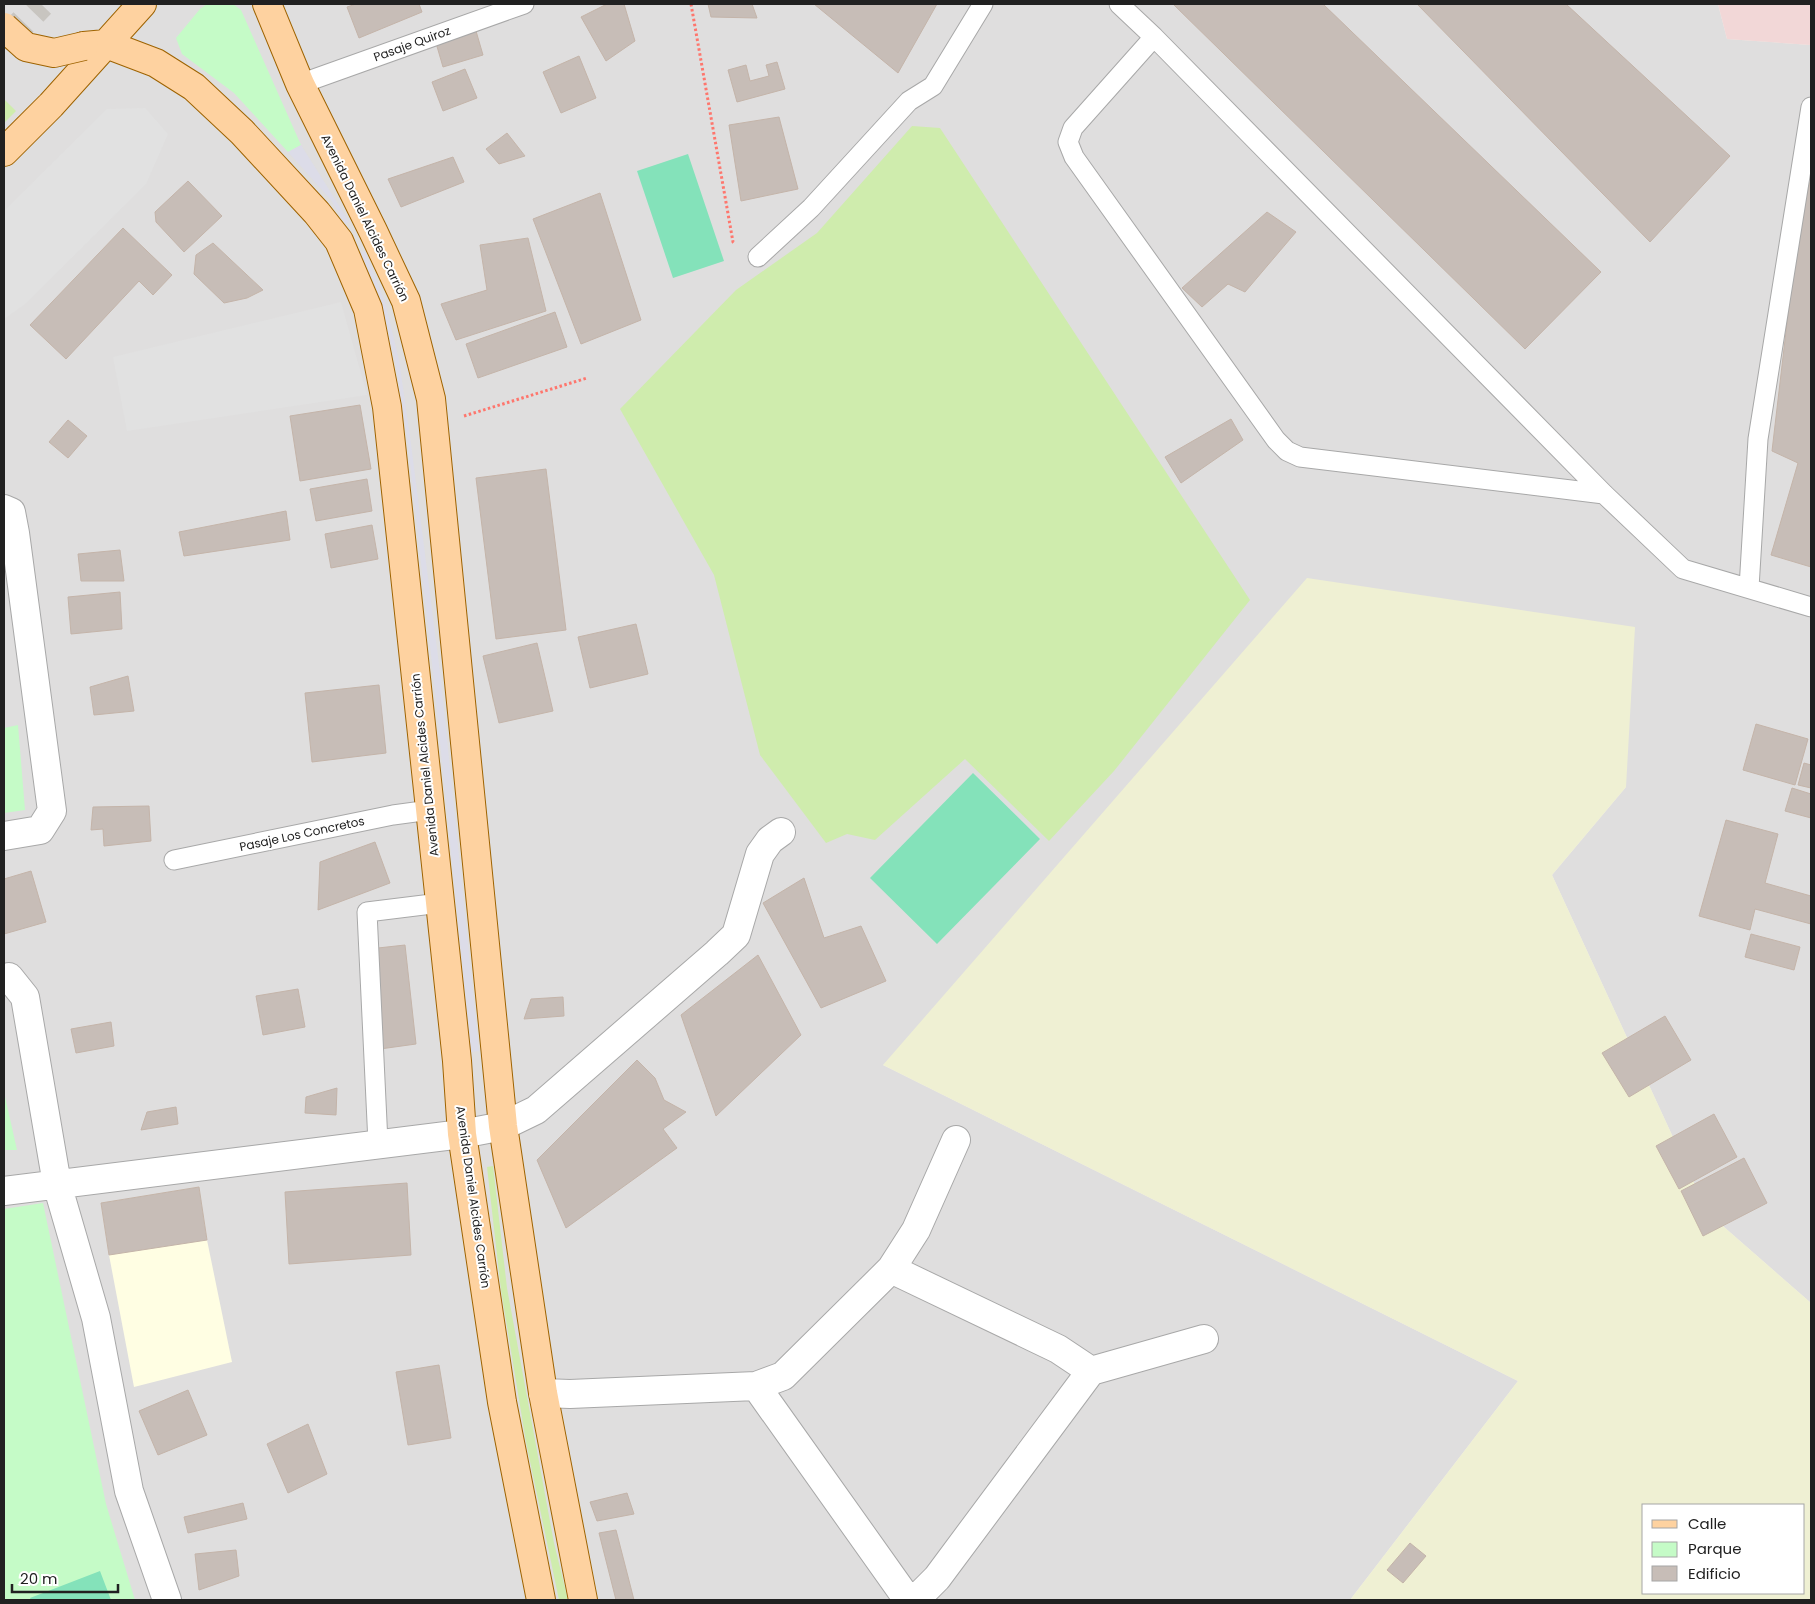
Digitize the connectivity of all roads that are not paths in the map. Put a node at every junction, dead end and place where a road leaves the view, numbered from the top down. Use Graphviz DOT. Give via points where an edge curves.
graph roads {
  1 [pos="142,4"];
  2 [pos="267,4"];
  3 [pos="524,4"];
  4 [pos="983,4"];
  5 [pos="1119,4"];
  6 [pos="4,27"];
  7 [pos="1154,37"];
  8 [pos="95,45"];
  9 [pos="300,84"];
  10 [pos="1811,107"];
  11 [pos="4,152"];
  12 [pos="758,257"];
  13 [pos="1604,494"];
  14 [pos="4,510"];
  15 [pos="1749,588"];
  16 [pos="1811,607"];
  17 [pos="430,810"];
  18 [pos="780,832"];
  19 [pos="4,836"];
  20 [pos="174,860"];
  21 [pos="440,903"];
  22 [pos="4,979"];
  23 [pos="503,1126"];
  24 [pos="462,1134"];
  25 [pos="956,1140"];
  26 [pos="378,1143"];
  27 [pos="57,1184"];
  28 [pos="4,1191"];
  29 [pos="891,1269"];
  30 [pos="1204,1339"];
  31 [pos="1090,1371"];
  32 [pos="756,1386"];
  33 [pos="543,1393"];
  34 [pos="167,1600"];
  35 [pos="541,1600"];
  36 [pos="583,1600"];
  37 [pos="908,1600"];
  38 [pos="915,1600"];
  1 -- 8 [label="main road"];
  2 -- 9 [label="main road, Avenida Daniel Alcides Carrión"];
  3 -- 9 [label="lane, Pasaje Quiroz"];
  4 -- 12 [label="lane" via="933,86 909,101 810,208"];
  5 -- 7 [label="lane"];
  6 -- 8 [label="main road, bridge" via="26,47 54,53"];
  7 -- 13 [label="lane"];
  7 -- 13 [label="lane" via="1073,128 1068,142 1080,166 1276,440 1287,451 1300,457"];
  8 -- 11 [label="main road" via="51,105"];
  8 -- 17 [label="main road, Avenida Daniel Alcides Carrión" via="156,63 194,87 242,132 339,241 368,310 387,407"];
  9 -- 23 [label="main road, Avenida Daniel Alcides Carrión" via="406,301 431,399"];
  10 -- 15 [label="lane" via="1758,439"];
  13 -- 15 [label="lane" via="1682,569"];
  14 -- 19 [label="street" via="11,512 16,533 52,811 40,830"];
  15 -- 16 [label="lane"];
  17 -- 20 [label="lane, Pasaje Los Concretos"];
  17 -- 21 [label="main road, Avenida Daniel Alcides Carrión"];
  18 -- 23 [label="street" via="760,854 736,935 536,1110"];
  21 -- 24 [label="main road, Avenida Daniel Alcides Carrión"];
  21 -- 26 [label="lane" via="367,912"];
  22 -- 27 [label="street" via="9,977 25,997"];
  23 -- 24 [label="street"];
  23 -- 33 [label="main road, Avenida Daniel Alcides Carrión"];
  24 -- 26 [label="street"];
  24 -- 35 [label="main road, Avenida Daniel Alcides Carrión" via="502,1402"];
  25 -- 29 [label="street" via="916,1230"];
  26 -- 27 [label="street"];
  27 -- 28 [label="street"];
  27 -- 34 [label="street" via="96,1318 129,1491"];
  29 -- 31 [label="street" via="1058,1349"];
  29 -- 32 [label="street" via="783,1376"];
  30 -- 31 [label="street"];
  31 -- 38 [label="street" via="937,1578"];
  32 -- 33 [label="street"];
  32 -- 37 [label="street"];
  33 -- 36 [label="main road, Avenida Daniel Alcides Carrión"];
}
